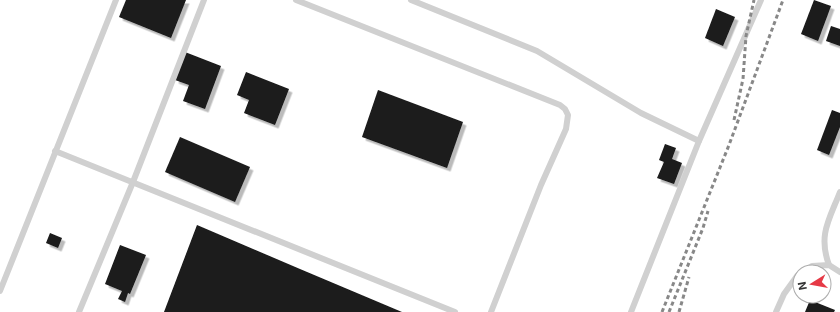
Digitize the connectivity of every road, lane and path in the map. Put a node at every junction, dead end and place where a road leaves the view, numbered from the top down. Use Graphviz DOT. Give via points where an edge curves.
graph roads {
  1 [pos="116,0"];
  2 [pos="204,0"];
  3 [pos="296,0"];
  4 [pos="411,0"];
  5 [pos="761,0"];
  6 [pos="698,141"];
  7 [pos="55,151"];
  8 [pos="133,182"];
  9 [pos="840,192"];
  10 [pos="829,264"];
  11 [pos="792,283"];
  12 [pos="0,291"];
  13 [pos="80,312"];
  14 [pos="455,312"];
  15 [pos="491,312"];
  16 [pos="631,312"];
  17 [pos="776,312"];
  1 -- 7 [label="lane"];
  2 -- 8 [label="lane"];
  3 -- 15 [label="lane" via="556,103 565,109 568,115 566,128"];
  4 -- 6 [label="lane" via="537,51 641,113"];
  5 -- 6 [label="lane"];
  6 -- 16 [label="lane"];
  7 -- 8 [label="lane"];
  7 -- 12 [label="lane"];
  8 -- 13 [label="lane"];
  8 -- 14 [label="lane"];
  9 -- 10 [label="lane" via="826,229 824,253"];
  11 -- 17 [label="lane"];
}
